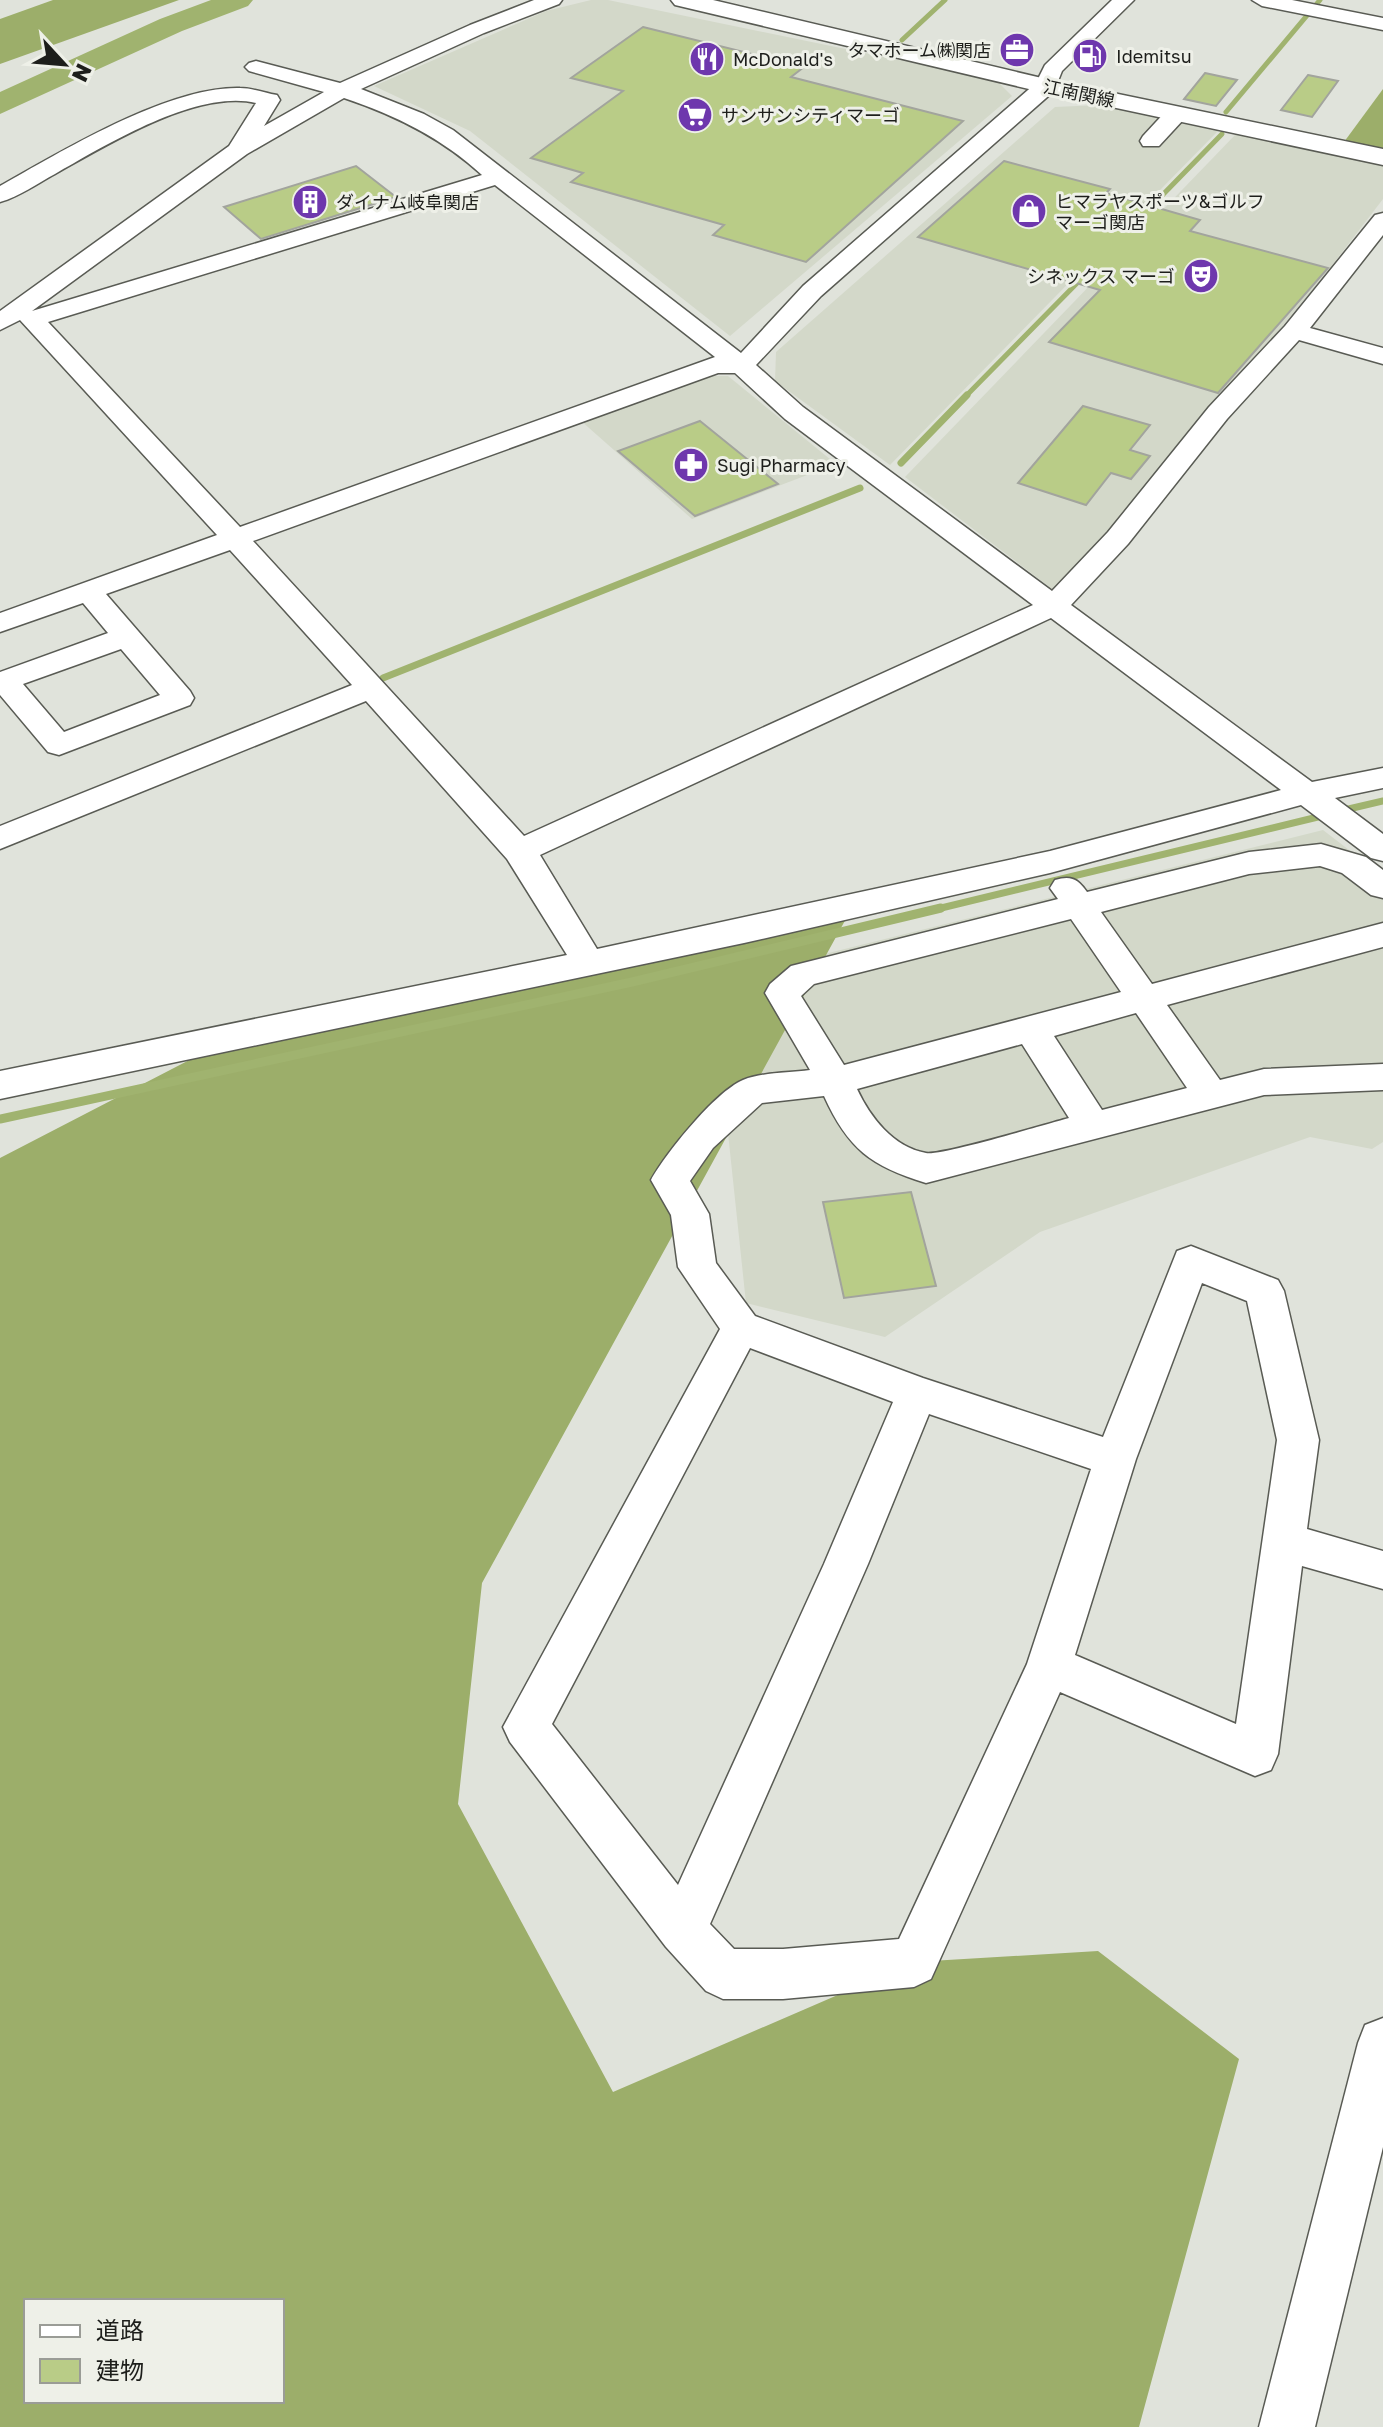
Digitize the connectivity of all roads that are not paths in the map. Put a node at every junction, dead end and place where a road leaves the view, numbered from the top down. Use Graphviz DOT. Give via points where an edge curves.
graph roads {
  1 [pos="552,0"];
  2 [pos="683,0"];
  3 [pos="1124,0"];
  4 [pos="1262,0"];
  5 [pos="1383,24"];
  6 [pos="256,67"];
  7 [pos="1046,86"];
  8 [pos="344,89"];
  9 [pos="1176,114"];
  10 [pos="1151,141"];
  11 [pos="239,149"];
  12 [pos="1383,157"];
  13 [pos="498,177"];
  14 [pos="0,195"];
  15 [pos="1383,220"];
  16 [pos="0,323"];
  17 [pos="1294,331"];
  18 [pos="1383,356"];
  19 [pos="742,366"];
  20 [pos="235,538"];
  21 [pos="88,591"];
  22 [pos="1054,606"];
  23 [pos="0,623"];
  24 [pos="126,637"];
  25 [pos="372,688"];
  26 [pos="1383,778"];
  27 [pos="1304,794"];
  28 [pos="0,838"];
  29 [pos="1383,850"];
  30 [pos="519,851"];
  31 [pos="1050,862"];
  32 [pos="1383,887"];
  33 [pos="1078,905"];
  34 [pos="1383,935"];
  35 [pos="589,964"];
  36 [pos="1145,998"];
  37 [pos="1031,1029"];
  38 [pos="1383,1077"];
  39 [pos="835,1081"];
  40 [pos="0,1085"];
  41 [pos="1212,1096"];
  42 [pos="1093,1126"];
  43 [pos="741,1328"];
  44 [pos="917,1393"];
  45 [pos="1115,1459"];
  46 [pos="1283,1541"];
  47 [pos="1383,1570"];
  48 [pos="1049,1666"];
  49 [pos="683,1930"];
  50 [pos="1383,2043"];
  51 [pos="1287,2427"];
  1 -- 8 [label="street"];
  2 -- 7 [label="main road, 江南関線"];
  3 -- 7 [label="street" via="1052,69"];
  4 -- 5 [label="street"];
  6 -- 8 [label="street"];
  7 -- 9 [label="main road, 江南関線"];
  7 -- 19 [label="street" via="812,291"];
  8 -- 11 [label="street"];
  8 -- 13 [label="street" via="417,119 474,152"];
  9 -- 10 [label="street"];
  9 -- 12 [label="main road, 江南関線"];
  11 -- 14 [label="street" via="269,100 239,94 188,102"];
  11 -- 16 [label="street"];
  13 -- 19 [label="street"];
  13 -- 20 [label="street" via="32,319"];
  15 -- 17 [label="street"];
  17 -- 18 [label="street"];
  17 -- 22 [label="street"];
  19 -- 20 [label="street" via="715,365"];
  19 -- 22 [label="street" via="794,413"];
  20 -- 21 [label="street"];
  20 -- 25 [label="street"];
  21 -- 23 [label="street"];
  21 -- 24 [label="street"];
  22 -- 27 [label="street"];
  22 -- 30 [label="street"];
  24 -- 24 [label="street" via="179,698 59,745 4,681"];
  25 -- 28 [label="street"];
  25 -- 30 [label="street"];
  26 -- 27 [label="street"];
  27 -- 29 [label="street"];
  27 -- 31 [label="street"];
  30 -- 35 [label="street"];
  31 -- 33 [label="street"];
  31 -- 35 [label="street"];
  32 -- 33 [label="street" via="1354,865 1321,855 1249,863"];
  33 -- 36 [label="street"];
  33 -- 39 [label="street" via="803,975 782,993"];
  34 -- 36 [label="street"];
  35 -- 40 [label="street"];
  36 -- 37 [label="street"];
  36 -- 41 [label="street"];
  37 -- 39 [label="street"];
  37 -- 42 [label="street"];
  38 -- 41 [label="street" via="1264,1082"];
  39 -- 42 [label="street" via="853,1120 885,1152 926,1169"];
  39 -- 43 [label="street" via="752,1091 700,1138 670,1180 690,1214 697,1267"];
  41 -- 42 [label="street"];
  43 -- 44 [label="street"];
  43 -- 49 [label="street" via="526,1727"];
  44 -- 45 [label="street"];
  44 -- 49 [label="street"];
  45 -- 46 [label="street" via="1191,1262 1264,1291 1298,1440"];
  45 -- 48 [label="street"];
  46 -- 47 [label="street"];
  46 -- 48 [label="street" via="1255,1754"];
  48 -- 49 [label="street" via="914,1962 723,1974"];
  50 -- 51 [label="street"];
}
